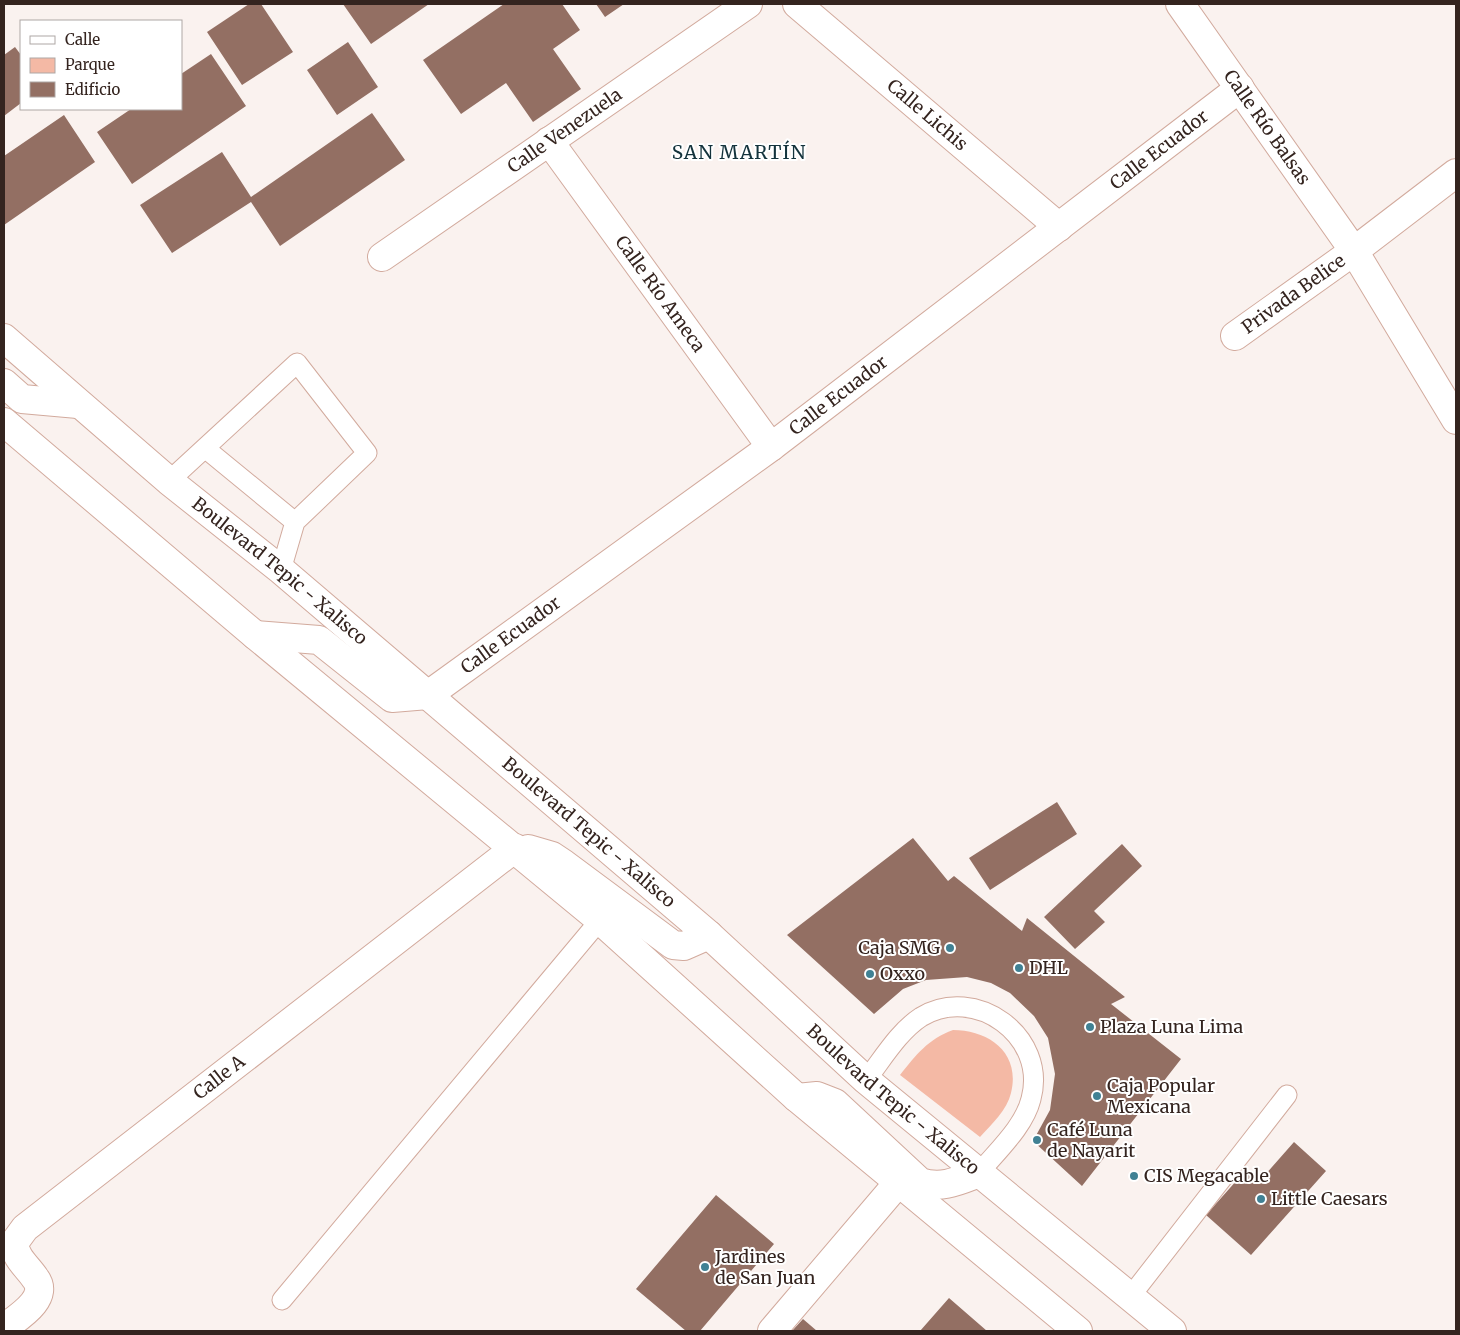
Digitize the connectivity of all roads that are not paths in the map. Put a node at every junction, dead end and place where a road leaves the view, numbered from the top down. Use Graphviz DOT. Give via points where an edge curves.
graph roads {
  1 [pos="748,4"];
  2 [pos="797,4"];
  3 [pos="1180,4"];
  4 [pos="1240,88"];
  5 [pos="550,141"];
  6 [pos="1456,173"];
  7 [pos="1059,227"];
  8 [pos="1354,251"];
  9 [pos="382,257"];
  10 [pos="1235,336"];
  11 [pos="4,338"];
  12 [pos="4,383"];
  13 [pos="78,404"];
  14 [pos="1456,420"];
  15 [pos="4,422"];
  16 [pos="771,448"];
  17 [pos="206,449"];
  18 [pos="170,481"];
  19 [pos="295,522"];
  20 [pos="281,570"];
  21 [pos="255,635"];
  22 [pos="428,695"];
  23 [pos="515,848"];
  24 [pos="600,920"];
  25 [pos="709,936"];
  26 [pos="866,1080"];
  27 [pos="1288,1095"];
  28 [pos="797,1098"];
  29 [pos="979,1173"];
  30 [pos="898,1183"];
  31 [pos="9,1238"];
  32 [pos="1130,1297"];
  33 [pos="282,1300"];
  34 [pos="4,1328"];
  35 [pos="772,1331"];
  36 [pos="1078,1331"];
  37 [pos="1172,1331"];
  1 -- 5 [label="street, Calle Venezuela"];
  2 -- 7 [label="street, Calle Lichis"];
  3 -- 4 [label="street, Calle Río Balsas"];
  4 -- 7 [label="street, Calle Ecuador"];
  4 -- 8 [label="street, Calle Río Balsas"];
  5 -- 9 [label="street, Calle Venezuela"];
  5 -- 16 [label="street, Calle Río Ameca"];
  6 -- 8 [label="street, Privada Belice"];
  7 -- 16 [label="street, Calle Ecuador"];
  8 -- 10 [label="street, Privada Belice"];
  8 -- 14 [label="street, Calle Río Balsas"];
  11 -- 13 [label="street, Boulevard Tepic - Xalisco"];
  12 -- 13 [label="street" via="22,398"];
  13 -- 18 [label="street, Boulevard Tepic - Xalisco"];
  15 -- 21 [label="street"];
  16 -- 22 [label="street, Calle Ecuador"];
  17 -- 18 [label="lane"];
  17 -- 19 [label="lane"];
  17 -- 19 [label="lane" via="297,363 367,453"];
  18 -- 20 [label="street, Boulevard Tepic - Xalisco"];
  19 -- 20 [label="lane"];
  20 -- 22 [label="street, Boulevard Tepic - Xalisco"];
  21 -- 22 [label="street" via="319,640 392,698"];
  21 -- 23 [label="street"];
  22 -- 25 [label="street, Boulevard Tepic - Xalisco"];
  23 -- 24 [label="street"];
  23 -- 25 [label="street" via="552,856 673,944 684,946"];
  23 -- 31 [label="street, Calle A"];
  24 -- 28 [label="street"];
  24 -- 33 [label="lane"];
  25 -- 26 [label="street, Boulevard Tepic - Xalisco"];
  26 -- 29 [label="street, Boulevard Tepic - Xalisco"];
  26 -- 29 [label="lane" via="902,1034 921,1018 944,1008 969,1007 993,1014 1013,1028 1027,1049 1033,1073 1031,1098 1021,1121"];
  27 -- 32 [label="lane"];
  28 -- 29 [label="street" via="817,1096 835,1103 920,1182 933,1186 951,1184"];
  28 -- 30 [label="street"];
  29 -- 32 [label="street, Boulevard Tepic - Xalisco"];
  30 -- 35 [label="street"];
  30 -- 36 [label="street"];
  31 -- 34 [label="street, Calle A" via="16,1255 38,1280 38,1292 26,1312"];
  32 -- 37 [label="street, Boulevard Tepic - Xalisco"];
}
